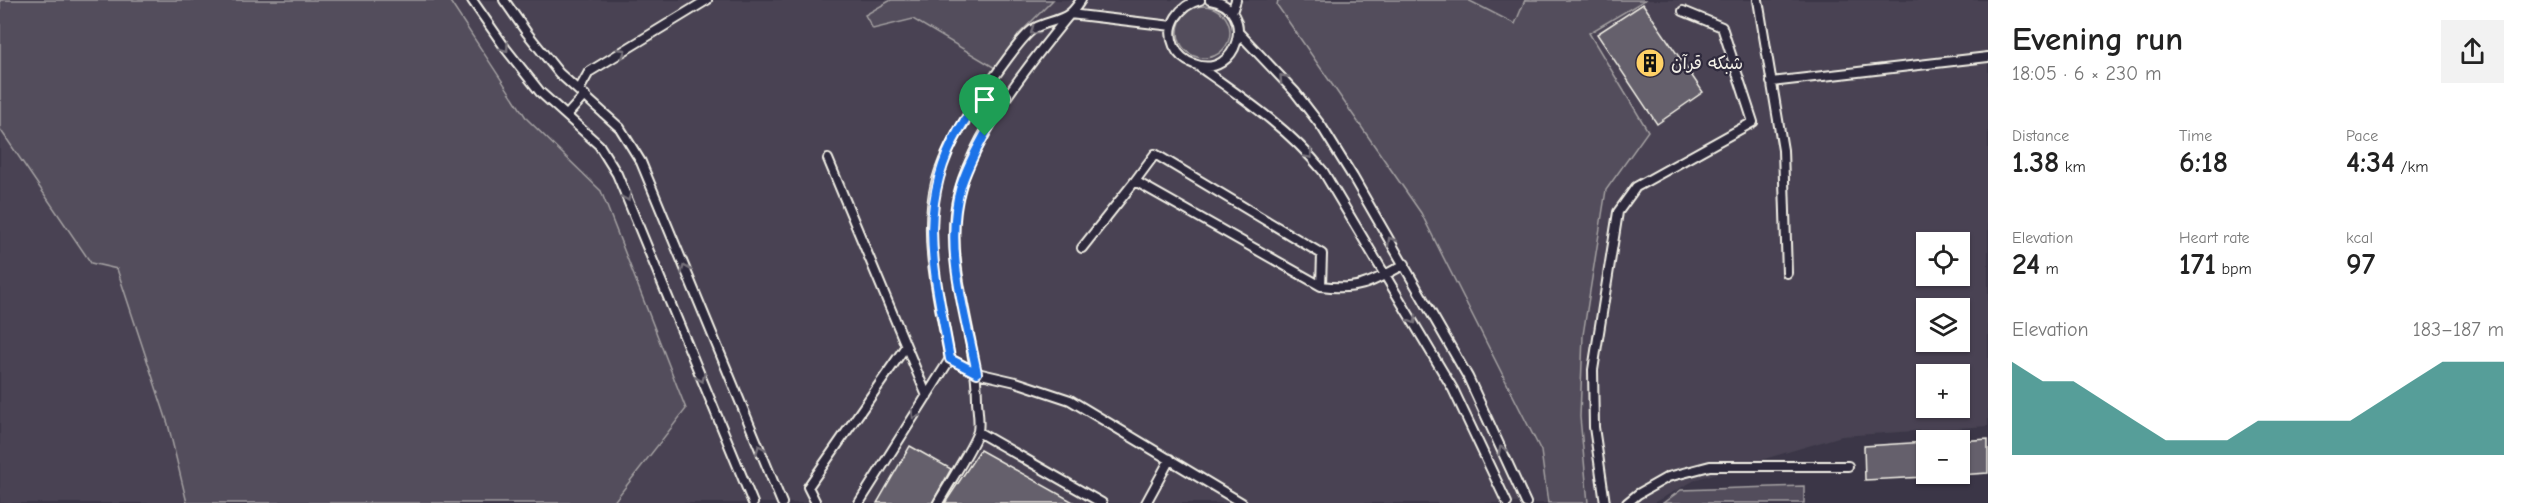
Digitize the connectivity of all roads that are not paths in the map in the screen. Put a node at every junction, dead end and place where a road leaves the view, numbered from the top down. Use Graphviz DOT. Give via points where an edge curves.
graph roads {
  1 [pos="472,0"];
  2 [pos="504,0"];
  3 [pos="707,0"];
  4 [pos="1081,0"];
  5 [pos="1210,0"];
  6 [pos="1236,0"];
  7 [pos="1758,0"];
  8 [pos="1195,1"];
  9 [pos="1683,11"];
  10 [pos="1232,12"];
  11 [pos="1070,14"];
  12 [pos="1172,26"];
  13 [pos="1239,33"];
  14 [pos="1988,57"];
  15 [pos="1198,66"];
  16 [pos="1771,82"];
  17 [pos="989,84"];
  18 [pos="582,93"];
  19 [pos="1006,96"];
  20 [pos="567,115"];
  21 [pos="828,159"];
  22 [pos="1135,181"];
  23 [pos="1082,248"];
  24 [pos="1405,264"];
  25 [pos="1787,273"];
  26 [pos="1386,274"];
  27 [pos="1322,286"];
  28 [pos="906,346"];
  29 [pos="950,359"];
  30 [pos="977,373"];
  31 [pos="927,396"];
  32 [pos="978,432"];
  33 [pos="1170,459"];
  34 [pos="1848,466"];
  35 [pos="753,503"];
  36 [pos="782,503"];
  37 [pos="816,503"];
  38 [pos="860,503"];
  39 [pos="938,503"];
  40 [pos="1102,503"];
  41 [pos="1146,503"];
  42 [pos="1242,503"];
  43 [pos="1507,503"];
  44 [pos="1526,503"];
  45 [pos="1605,503"];
  46 [pos="1627,503"];
  1 -- 20 [label="lane, one-way" via="540,92"];
  2 -- 18 [label="lane" via="559,73"];
  18 -- 3 [label="lane, one-way" via="590,72"];
  4 -- 11 [label="lane"];
  5 -- 10 [label="lane"];
  6 -- 10 [label="lane"];
  7 -- 16 [label="lane"];
  8 -- 12 [label="lane" via="1176,16"];
  9 -- 45 [label="lane" via="1722,27 1753,122 1636,187 1618,212 1593,370 1594,427"];
  10 -- 13 [label="lane"];
  11 -- 12 [label="lane"];
  11 -- 17 [label="lane, one-way" via="1032,29"];
  11 -- 19 [label="lane"];
  12 -- 15 [label="lane" via="1180,55"];
  13 -- 15 [label="lane" via="1233,52 1226,59"];
  24 -- 13 [label="lane, one-way" via="1322,127"];
  14 -- 16 [label="lane"];
  15 -- 26 [label="lane, one-way" via="1271,118 1306,151 1323,171"];
  16 -- 25 [label="lane" via="1783,150"];
  17 -- 19 [label="lane"];
  17 -- 29 [label="lane" via="947,153 932,210 934,265"];
  18 -- 20 [label="lane"];
  36 -- 18 [label="lane, one-way" via="641,162 620,128"];
  19 -- 30 [label="lane" via="970,163 955,212 954,246"];
  20 -- 35 [label="lane, one-way" via="599,146 617,174"];
  21 -- 28 [label="lane"];
  22 -- 23 [label="lane"];
  22 -- 27 [label="lane"];
  22 -- 27 [label="lane" via="1155,154 1322,254"];
  24 -- 26 [label="lane"];
  44 -- 24 [label="lane, one-way" via="1468,377"];
  26 -- 27 [label="lane" via="1358,288"];
  26 -- 43 [label="lane, one-way" via="1453,388"];
  28 -- 31 [label="lane"];
  28 -- 37 [label="lane" via="808,487"];
  29 -- 30 [label="lane"];
  29 -- 31 [label="lane"];
  30 -- 32 [label="lane"];
  30 -- 33 [label="lane" via="1070,400"];
  31 -- 38 [label="lane, one-way"];
  32 -- 39 [label="lane"];
  32 -- 40 [label="lane"];
  33 -- 41 [label="lane"];
  33 -- 42 [label="lane"];
  34 -- 46 [label="lane" via="1710,466 1668,477"];
}
